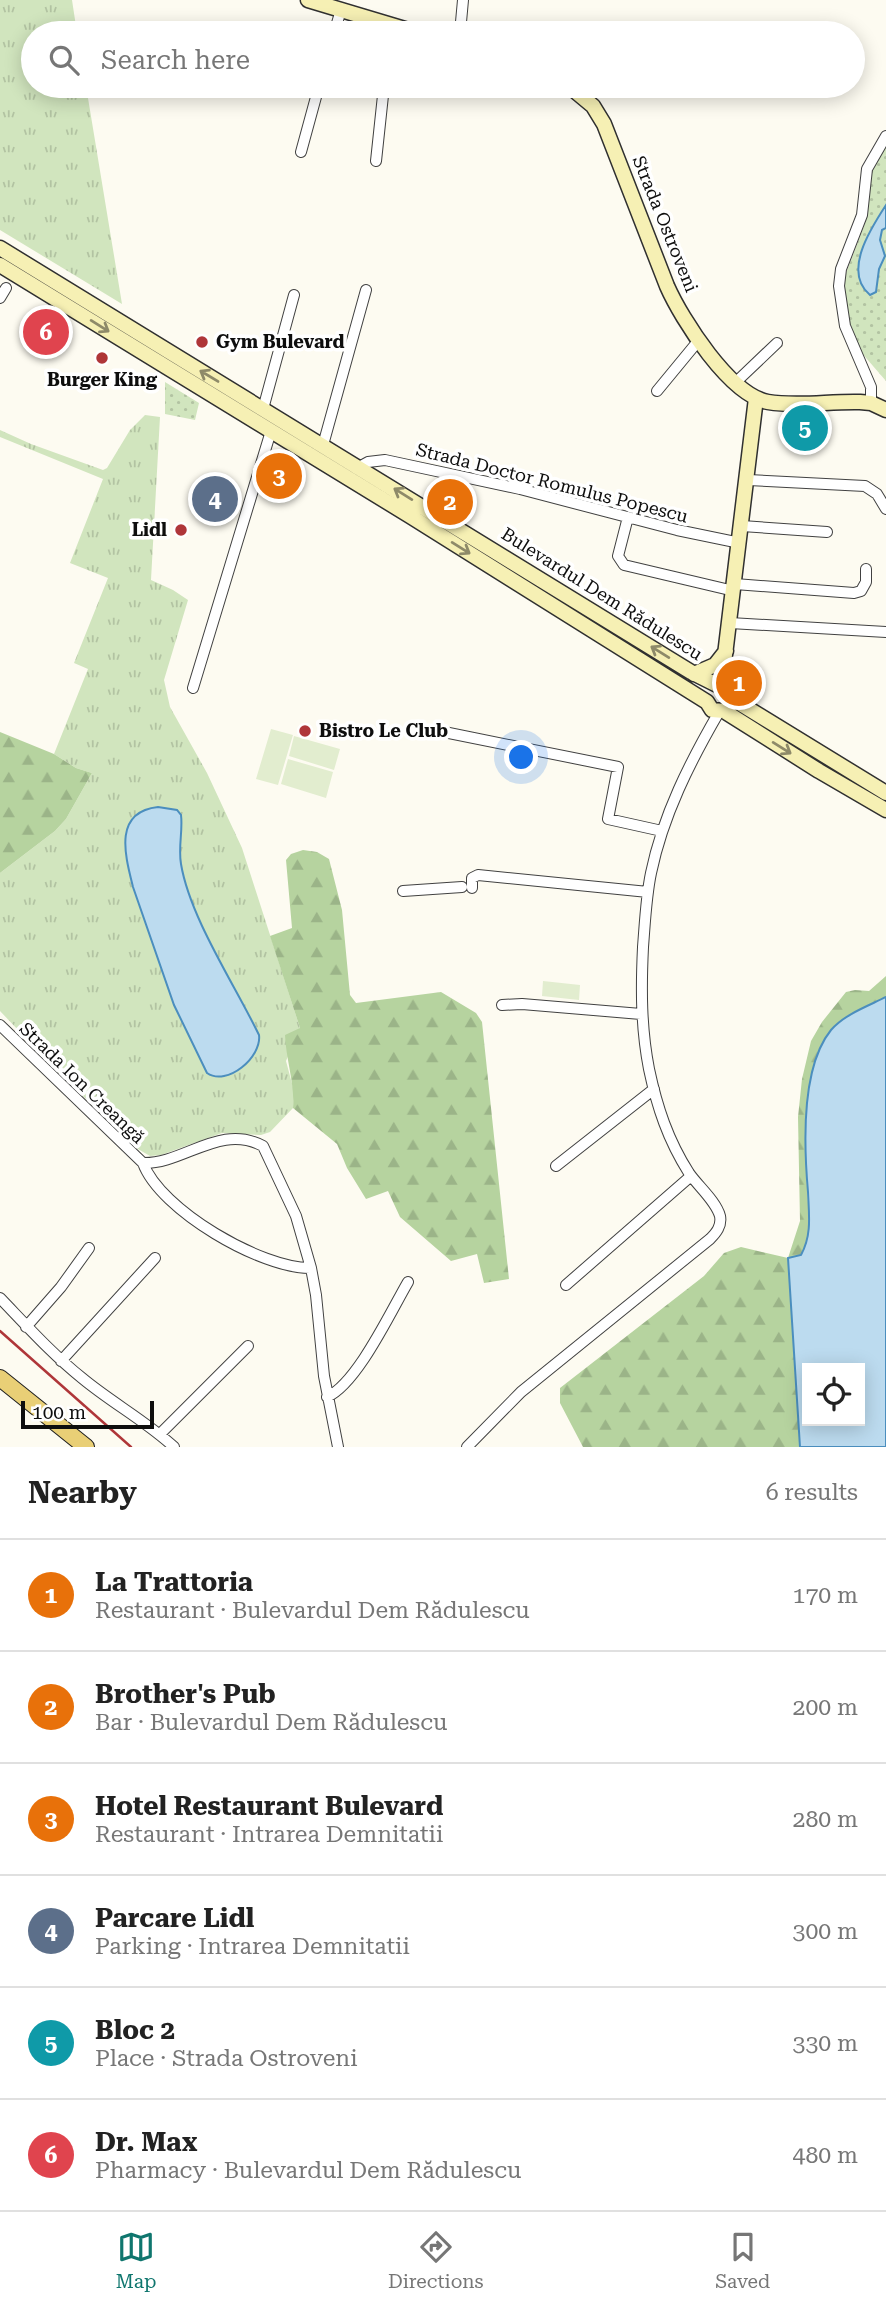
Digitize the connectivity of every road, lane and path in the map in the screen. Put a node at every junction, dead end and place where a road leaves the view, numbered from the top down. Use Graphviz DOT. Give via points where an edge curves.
graph roads {
  1 [pos="308,0"];
  2 [pos="463,0"];
  3 [pos="341,10"];
  4 [pos="338,21"];
  5 [pos="371,21"];
  6 [pos="461,21"];
  7 [pos="316,98"];
  8 [pos="383,98"];
  9 [pos="583,98"];
  10 [pos="886,136"];
  11 [pos="301,152"];
  12 [pos="376,161"];
  13 [pos="0,248"];
  14 [pos="0,265"];
  15 [pos="6,288"];
  16 [pos="366,290"];
  17 [pos="294,295"];
  18 [pos="0,298"];
  19 [pos="699,340"];
  20 [pos="138,341"];
  21 [pos="777,343"];
  22 [pos="735,383"];
  23 [pos="657,391"];
  24 [pos="756,398"];
  25 [pos="871,403"];
  26 [pos="263,409"];
  27 [pos="886,410"];
  28 [pos="271,431"];
  29 [pos="323,445"];
  30 [pos="359,467"];
  31 [pos="748,480"];
  32 [pos="886,509"];
  33 [pos="628,517"];
  34 [pos="742,526"];
  35 [pos="827,532"];
  36 [pos="740,543"];
  37 [pos="866,569"];
  38 [pos="734,587"];
  39 [pos="730,623"];
  40 [pos="886,632"];
  41 [pos="726,650"];
  42 [pos="694,674"];
  43 [pos="194,688"];
  44 [pos="719,701"];
  45 [pos="444,732"];
  46 [pos="886,793"];
  47 [pos="886,810"];
  48 [pos="662,831"];
  49 [pos="403,891"];
  50 [pos="648,892"];
  51 [pos="502,1004"];
  52 [pos="641,1014"];
  53 [pos="0,1025"];
  54 [pos="654,1090"];
  55 [pos="143,1163"];
  56 [pos="556,1166"];
  57 [pos="691,1176"];
  58 [pos="89,1248"];
  59 [pos="155,1258"];
  60 [pos="311,1268"];
  61 [pos="408,1282"];
  62 [pos="566,1285"];
  63 [pos="0,1298"];
  64 [pos="26,1327"];
  65 [pos="248,1346"];
  66 [pos="61,1361"];
  67 [pos="0,1378"];
  68 [pos="327,1397"];
  69 [pos="160,1434"];
  70 [pos="86,1447"];
  71 [pos="174,1447"];
  72 [pos="338,1447"];
  73 [pos="467,1447"];
  1 -- 3 [label="main road"];
  2 -- 6 [label="street"];
  3 -- 4 [label="street"];
  3 -- 5 [label="main road"];
  7 -- 11 [label="street"];
  8 -- 12 [label="street"];
  9 -- 19 [label="main road, Strada Ostroveni" via="604,124 672,297"];
  10 -- 25 [label="street" via="867,169 862,215 839,286 845,326 871,387"];
  13 -- 20 [label="main road, Bulevardul Dem Rădulescu"];
  14 -- 20 [label="main road, Bulevardul Dem Rădulescu, one-way"];
  15 -- 18 [label="street"];
  16 -- 29 [label="street"];
  17 -- 26 [label="street"];
  19 -- 22 [label="main road, Strada Ostroveni"];
  19 -- 23 [label="street"];
  26 -- 20 [label="main road, Bulevardul Dem Rădulescu, one-way"];
  20 -- 28 [label="main road, Bulevardul Dem Rădulescu"];
  21 -- 22 [label="street"];
  22 -- 24 [label="main road, Strada Ostroveni"];
  24 -- 25 [label="main road, Strada Ostroveni" via="780,403"];
  24 -- 31 [label="main road"];
  25 -- 27 [label="main road, Strada Ostroveni"];
  26 -- 29 [label="main road, Bulevardul Dem Rădulescu"];
  28 -- 43 [label="street"];
  28 -- 44 [label="main road, Bulevardul Dem Rădulescu, one-way"];
  29 -- 30 [label="main road, Bulevardul Dem Rădulescu"];
  30 -- 33 [label="street, Strada Doctor Romulus Popescu" via="385,460"];
  42 -- 30 [label="main road, Bulevardul Dem Rădulescu, one-way"];
  31 -- 32 [label="street" via="865,486"];
  31 -- 34 [label="main road"];
  33 -- 36 [label="street, Strada Doctor Romulus Popescu"];
  33 -- 38 [label="street" via="618,556 624,565"];
  34 -- 35 [label="street"];
  34 -- 36 [label="main road"];
  36 -- 38 [label="main road"];
  37 -- 38 [label="street" via="864,587 854,593"];
  38 -- 39 [label="main road"];
  39 -- 40 [label="street"];
  39 -- 41 [label="main road"];
  41 -- 42 [label="main road" via="715,665"];
  41 -- 44 [label="main road"];
  42 -- 44 [label="main road, Bulevardul Dem Rădulescu"];
  44 -- 46 [label="main road, Bulevardul Dem Rădulescu"];
  44 -- 47 [label="main road, Bulevardul Dem Rădulescu, one-way" via="819,771"];
  44 -- 48 [label="street"];
  45 -- 48 [label="street" via="618,767 608,819"];
  48 -- 50 [label="street"];
  49 -- 50 [label="street" via="467,888 478,875"];
  50 -- 52 [label="street"];
  51 -- 52 [label="street"];
  52 -- 54 [label="street"];
  53 -- 55 [label="street, Strada Ion Creangă"];
  54 -- 56 [label="street"];
  54 -- 57 [label="street" via="666,1131"];
  55 -- 60 [label="street, Strada Ion Creangă" via="156,1187 217,1236 288,1266"];
  55 -- 60 [label="street, Strada Ion Creangă" via="160,1162 224,1140 263,1146 296,1216"];
  57 -- 62 [label="street"];
  57 -- 73 [label="street" via="720,1216 715,1234 521,1392"];
  58 -- 64 [label="street"];
  59 -- 66 [label="street"];
  60 -- 68 [label="street, Strada Ion Creangă"];
  61 -- 68 [label="street" via="357,1369 336,1394"];
  63 -- 64 [label="street"];
  64 -- 66 [label="street"];
  65 -- 69 [label="street"];
  66 -- 69 [label="street"];
  67 -- 70 [label="main road"];
  68 -- 72 [label="street, Strada Ion Creangă"];
  69 -- 71 [label="street"];
}
